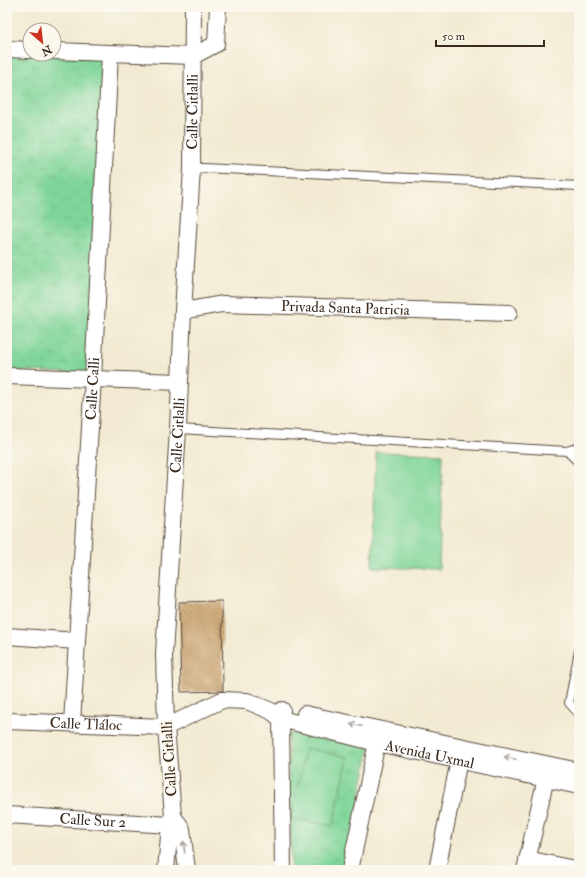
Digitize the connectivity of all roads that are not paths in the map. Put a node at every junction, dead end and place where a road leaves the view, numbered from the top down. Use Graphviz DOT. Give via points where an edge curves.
graph roads {
  1 [pos="193,7"];
  2 [pos="218,7"];
  3 [pos="7,49"];
  4 [pos="22,50"];
  5 [pos="62,51"];
  6 [pos="110,54"];
  7 [pos="193,56"];
  8 [pos="192,169"];
  9 [pos="579,186"];
  10 [pos="183,311"];
  11 [pos="509,313"];
  12 [pos="7,376"];
  13 [pos="93,378"];
  14 [pos="180,382"];
  15 [pos="178,429"];
  16 [pos="579,446"];
  17 [pos="567,451"];
  18 [pos="579,463"];
  19 [pos="7,636"];
  20 [pos="77,640"];
  21 [pos="579,651"];
  22 [pos="278,713"];
  23 [pos="579,714"];
  24 [pos="7,721"];
  25 [pos="72,723"];
  26 [pos="166,727"];
  27 [pos="379,736"];
  28 [pos="460,754"];
  29 [pos="579,771"];
  30 [pos="547,773"];
  31 [pos="579,786"];
  32 [pos="7,815"];
  33 [pos="174,821"];
  34 [pos="526,865"];
  35 [pos="166,870"];
  36 [pos="187,870"];
  37 [pos="283,870"];
  38 [pos="350,870"];
  39 [pos="437,870"];
  40 [pos="579,870"];
  1 -- 7 [label="street, Calle Citlalli"];
  2 -- 7 [label="street" via="216,44"];
  3 -- 4 [label="street"];
  5 -- 6 [label="street"];
  6 -- 7 [label="street"];
  6 -- 13 [label="street, Calle Calli"];
  7 -- 8 [label="street, Calle Citlalli"];
  8 -- 9 [label="lane"];
  8 -- 10 [label="street, Calle Citlalli"];
  10 -- 11 [label="street, Privada Santa Patricia" via="222,304"];
  10 -- 14 [label="street, Calle Citlalli"];
  12 -- 13 [label="street"];
  13 -- 14 [label="street"];
  13 -- 20 [label="street, Calle Calli"];
  14 -- 15 [label="street, Calle Citlalli"];
  15 -- 17 [label="lane"];
  15 -- 26 [label="street, Calle Citlalli" via="164,654"];
  16 -- 17 [label="lane"];
  17 -- 18 [label="lane"];
  19 -- 20 [label="street"];
  20 -- 25 [label="street, Calle Calli"];
  21 -- 23 [label="lane" via="569,703"];
  22 -- 26 [label="street, Avenida Uxmal" via="247,701 222,700"];
  22 -- 27 [label="street, Avenida Uxmal"];
  22 -- 37 [label="street"];
  24 -- 25 [label="street, Calle Tláloc"];
  25 -- 26 [label="street, Calle Tláloc"];
  26 -- 33 [label="street, Calle Citlalli"];
  27 -- 28 [label="street, Avenida Uxmal"];
  27 -- 38 [label="street"];
  28 -- 30 [label="street, Avenida Uxmal"];
  28 -- 39 [label="street"];
  29 -- 30 [label="street, Avenida Uxmal"];
  30 -- 31 [label="street, Avenida Uxmal"];
  30 -- 34 [label="street"];
  32 -- 33 [label="street, Calle Sur 2"];
  33 -- 35 [label="street"];
  36 -- 33 [label="street, one-way" via="182,829"];
  34 -- 40 [label="street"];
}
